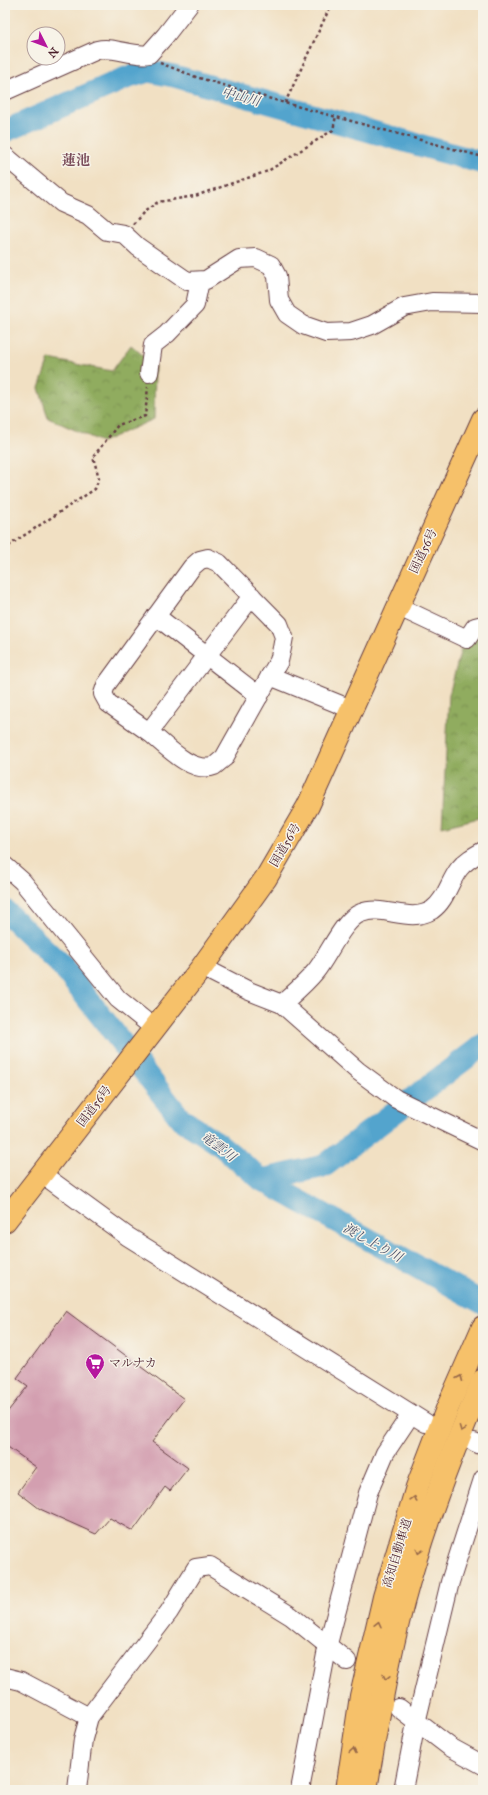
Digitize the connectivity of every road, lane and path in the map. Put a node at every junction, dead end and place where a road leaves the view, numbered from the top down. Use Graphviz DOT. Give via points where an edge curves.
graph roads {
  1 [pos="189,5"];
  2 [pos="331,5"];
  3 [pos="149,54"];
  4 [pos="5,91"];
  5 [pos="285,103"];
  6 [pos="336,118"];
  7 [pos="5,156"];
  8 [pos="483,157"];
  9 [pos="124,234"];
  10 [pos="200,281"];
  11 [pos="483,303"];
  12 [pos="149,373"];
  13 [pos="483,419"];
  14 [pos="5,551"];
  15 [pos="252,596"];
  16 [pos="397,606"];
  17 [pos="156,616"];
  18 [pos="483,625"];
  19 [pos="207,656"];
  20 [pos="270,676"];
  21 [pos="259,696"];
  22 [pos="351,709"];
  23 [pos="149,732"];
  24 [pos="483,852"];
  25 [pos="5,866"];
  26 [pos="202,967"];
  27 [pos="282,1004"];
  28 [pos="150,1034"];
  29 [pos="483,1142"];
  30 [pos="42,1174"];
  31 [pos="5,1221"];
  32 [pos="481,1332"];
  33 [pos="483,1380"];
  34 [pos="483,1479"];
  35 [pos="328,1644"];
  36 [pos="347,1661"];
  37 [pos="5,1677"];
  38 [pos="399,1708"];
  39 [pos="89,1717"];
  40 [pos="416,1723"];
  41 [pos="483,1765"];
  42 [pos="77,1790"];
  43 [pos="300,1790"];
  44 [pos="347,1790"];
  45 [pos="366,1790"];
  46 [pos="403,1790"];
  1 -- 3 [label="street"];
  2 -- 5 [label="path"];
  3 -- 4 [label="street" via="97,50"];
  3 -- 5 [label="path" via="153,61 196,77"];
  5 -- 6 [label="path"];
  6 -- 8 [label="path"];
  6 -- 9 [label="path" via="333,130 268,171 195,196 158,202 144,212"];
  7 -- 9 [label="street" via="60,203 88,215 107,231"];
  9 -- 10 [label="street" via="138,247 187,281"];
  10 -- 11 [label="street" via="206,280 238,260 256,258 271,265 277,276 279,300 287,314 302,325 326,333 352,332 372,325 404,307 432,302"];
  10 -- 12 [label="street" via="195,305 168,334 153,345"];
  12 -- 14 [label="path" via="145,416 118,425 92,458 99,478 95,489 11,544"];
  13 -- 16 [label="highway, 国道56号"];
  15 -- 17 [label="street" via="219,563 208,558 200,560 192,567"];
  15 -- 19 [label="street"];
  15 -- 20 [label="street" via="279,624 284,637 279,661"];
  16 -- 18 [label="street" via="467,639 475,627"];
  16 -- 22 [label="highway, 国道56号"];
  17 -- 19 [label="street"];
  17 -- 23 [label="street" via="106,685 103,694 108,703"];
  19 -- 21 [label="street"];
  19 -- 23 [label="street"];
  20 -- 21 [label="street"];
  20 -- 22 [label="street"];
  21 -- 23 [label="street" via="224,758 213,766 198,767 192,764 179,757"];
  22 -- 26 [label="highway, 国道56号" via="308,806 274,865"];
  24 -- 27 [label="street" via="469,859 459,870 443,899 432,910 410,916 375,910 360,913 346,922 329,954 314,973"];
  25 -- 28 [label="street" via="22,881 118,999"];
  26 -- 27 [label="street" via="249,991"];
  26 -- 28 [label="highway, 国道56号"];
  27 -- 29 [label="street" via="358,1071 396,1099"];
  28 -- 30 [label="highway, 国道56号"];
  30 -- 31 [label="highway, 国道56号"];
  30 -- 35 [label="street" via="127,1236 418,1418 384,1453 368,1493"];
  44 -- 32 [label="highway, 高知自動車道, one-way" via="362,1696 384,1597 418,1487 447,1409"];
  33 -- 45 [label="highway, 高知自動車道, one-way" via="437,1494 403,1602 381,1700"];
  34 -- 40 [label="street" via="450,1582"];
  35 -- 36 [label="street"];
  35 -- 39 [label="street" via="291,1616 210,1566 196,1568 169,1612"];
  35 -- 43 [label="street"];
  37 -- 39 [label="street" via="21,1681"];
  38 -- 40 [label="street"];
  39 -- 42 [label="street"];
  40 -- 41 [label="street" via="450,1747"];
  40 -- 46 [label="street"];
}
